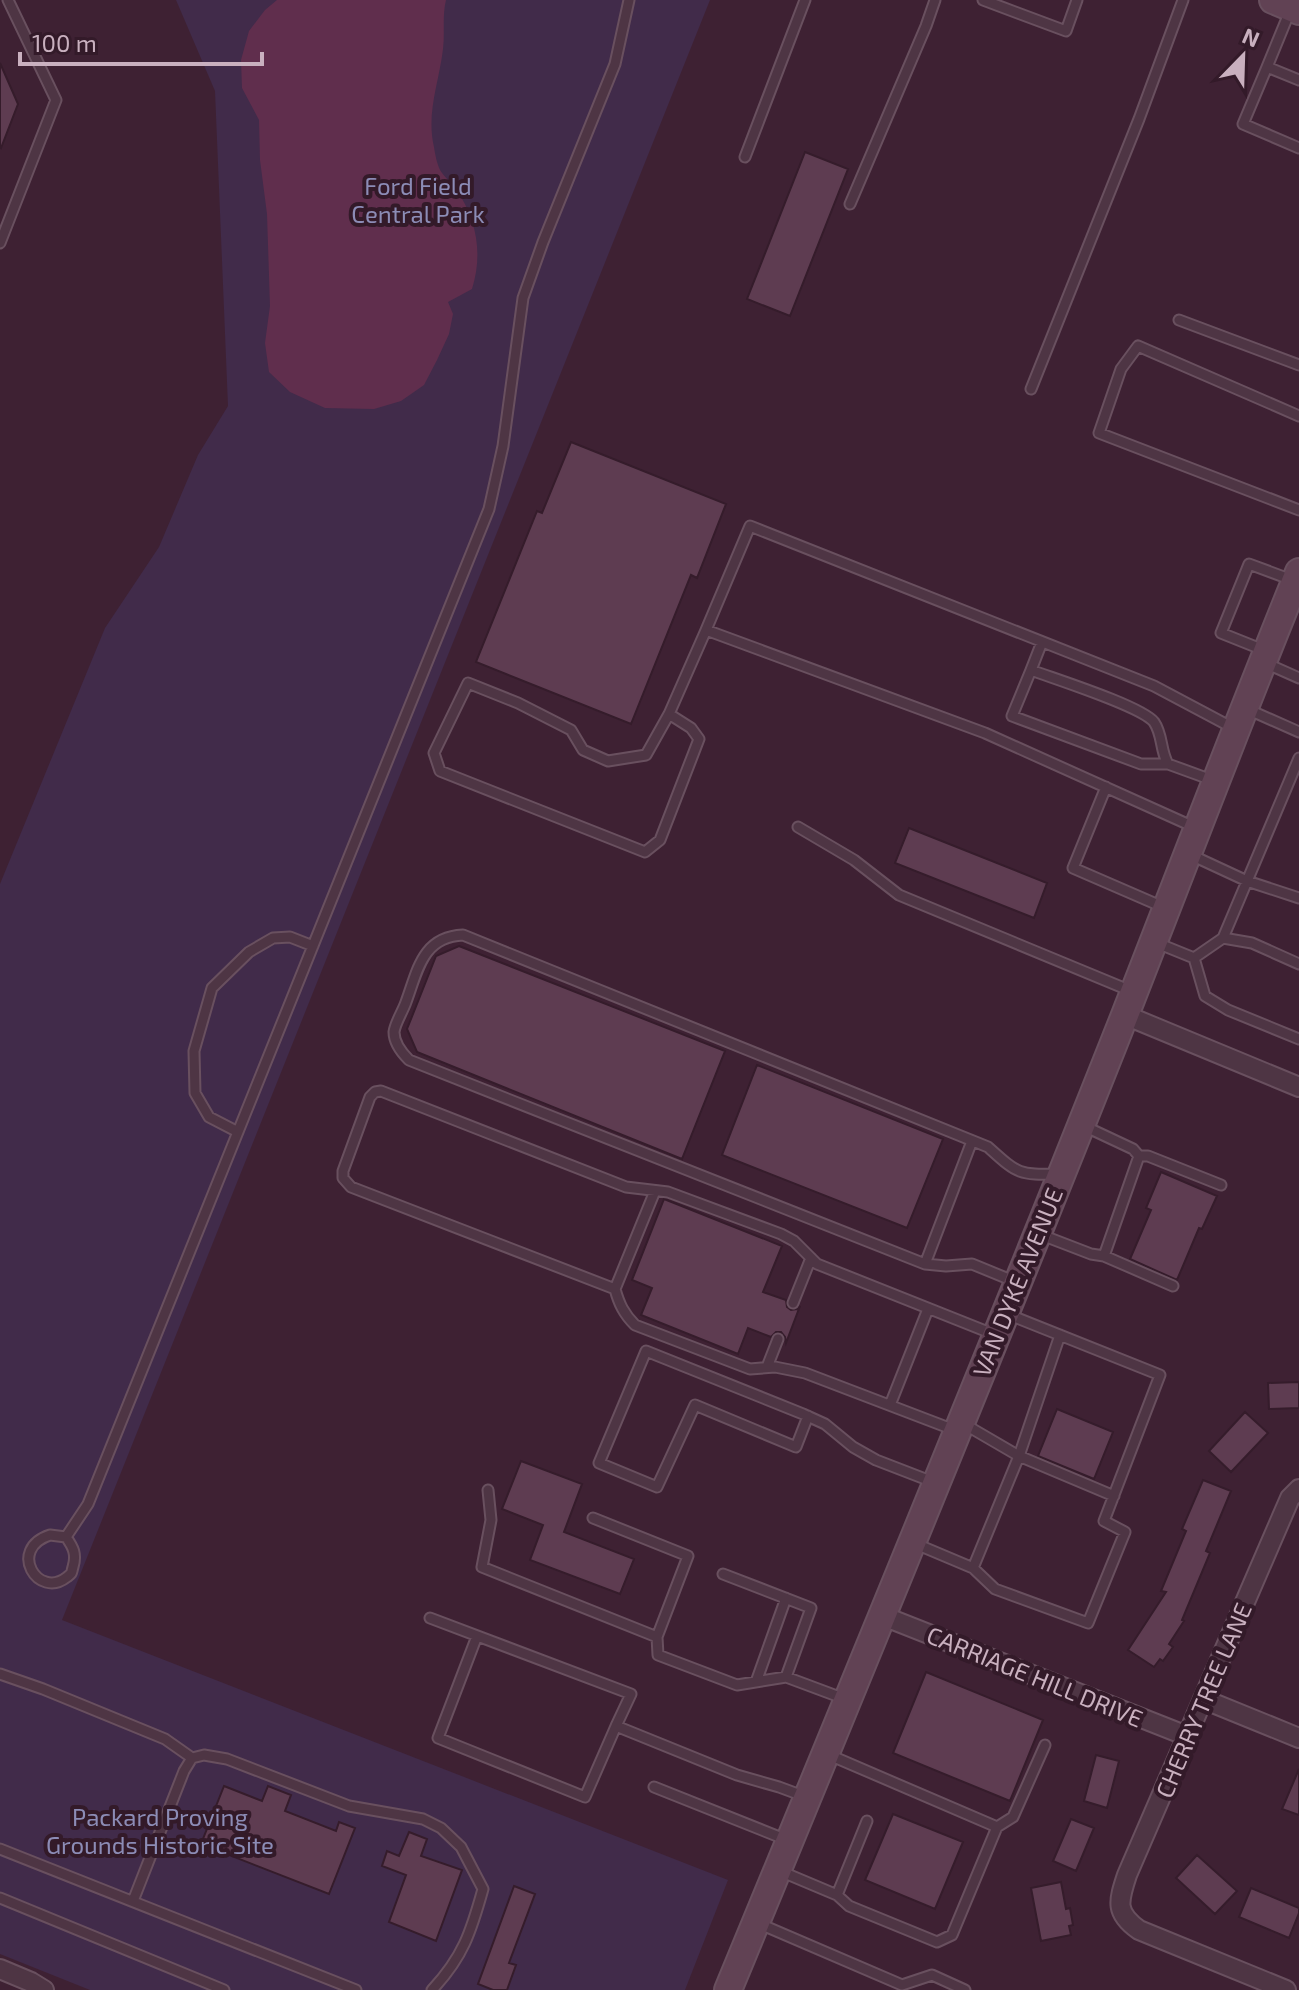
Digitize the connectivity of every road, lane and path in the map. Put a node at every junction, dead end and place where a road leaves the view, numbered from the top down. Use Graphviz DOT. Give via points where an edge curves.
graph roads {
  1 [pos="8,0"];
  2 [pos="629,0"];
  3 [pos="805,0"];
  4 [pos="935,0"];
  5 [pos="983,0"];
  6 [pos="1077,0"];
  7 [pos="1183,0"];
  8 [pos="1288,6"];
  9 [pos="1267,67"];
  10 [pos="1299,80"];
  11 [pos="1299,148"];
  12 [pos="745,157"];
  13 [pos="850,204"];
  14 [pos="0,243"];
  15 [pos="1179,320"];
  16 [pos="1299,365"];
  17 [pos="1031,389"];
  18 [pos="1299,416"];
  19 [pos="1299,510"];
  20 [pos="1297,577"];
  21 [pos="706,630"];
  22 [pos="1042,642"];
  23 [pos="1264,656"];
  24 [pos="1031,670"];
  25 [pos="1299,678"];
  26 [pos="669,714"];
  27 [pos="1240,718"];
  28 [pos="1299,732"];
  29 [pos="1299,758"];
  30 [pos="1168,764"];
  31 [pos="1215,782"];
  32 [pos="1106,787"];
  33 [pos="798,827"];
  34 [pos="1197,828"];
  35 [pos="1188,853"];
  36 [pos="1247,881"];
  37 [pos="1299,898"];
  38 [pos="1166,908"];
  39 [pos="1223,938"];
  40 [pos="1153,942"];
  41 [pos="313,946"];
  42 [pos="1194,958"];
  43 [pos="1299,964"];
  44 [pos="1129,1004"];
  45 [pos="1299,1039"];
  46 [pos="1299,1087"];
  47 [pos="1081,1125"];
  48 [pos="238,1132"];
  49 [pos="972,1141"];
  50 [pos="1139,1156"];
  51 [pos="1061,1174"];
  52 [pos="1221,1185"];
  53 [pos="655,1191"];
  54 [pos="1037,1233"];
  55 [pos="1104,1256"];
  56 [pos="811,1258"];
  57 [pos="925,1264"];
  58 [pos="1017,1282"];
  59 [pos="1173,1286"];
  60 [pos="615,1289"];
  61 [pos="793,1303"];
  62 [pos="928,1309"];
  63 [pos="1001,1324"];
  64 [pos="1060,1335"];
  65 [pos="778,1339"];
  66 [pos="767,1367"];
  67 [pos="890,1405"];
  68 [pos="808,1416"];
  69 [pos="959,1427"];
  70 [pos="1019,1456"];
  71 [pos="936,1484"];
  72 [pos="1299,1489"];
  73 [pos="488,1490"];
  74 [pos="1114,1496"];
  75 [pos="593,1518"];
  76 [pos="66,1537"];
  77 [pos="912,1543"];
  78 [pos="973,1568"];
  79 [pos="723,1574"];
  80 [pos="786,1598"];
  81 [pos="883,1616"];
  82 [pos="430,1618"];
  83 [pos="477,1636"];
  84 [pos="657,1637"];
  85 [pos="0,1674"];
  86 [pos="786,1677"];
  87 [pos="756,1682"];
  88 [pos="1203,1699"];
  89 [pos="849,1701"];
  90 [pos="616,1726"];
  91 [pos="1187,1736"];
  92 [pos="1299,1738"];
  93 [pos="1045,1745"];
  94 [pos="827,1754"];
  95 [pos="192,1758"];
  96 [pos="654,1787"];
  97 [pos="809,1798"];
  98 [pos="867,1821"];
  99 [pos="997,1827"];
  100 [pos="791,1842"];
  101 [pos="0,1849"];
  102 [pos="778,1870"];
  103 [pos="837,1895"];
  104 [pos="0,1898"];
  105 [pos="133,1901"];
  106 [pos="756,1922"];
  107 [pos="0,1969"];
  108 [pos="44,1990"];
  109 [pos="224,1990"];
  110 [pos="356,1990"];
  111 [pos="432,1990"];
  112 [pos="728,1990"];
  113 [pos="965,1990"];
  114 [pos="1286,1990"];
  1 -- 14 [label="lane" via="56,100"];
  2 -- 41 [label="lane" via="615,64 523,298 489,509"];
  3 -- 12 [label="lane"];
  4 -- 13 [label="lane"];
  5 -- 6 [label="lane" via="1066,31"];
  7 -- 17 [label="lane"];
  8 -- 9 [label="lane"];
  9 -- 10 [label="lane"];
  9 -- 11 [label="lane" via="1243,124"];
  15 -- 16 [label="lane"];
  18 -- 19 [label="lane" via="1138,346 1121,369 1099,433"];
  20 -- 23 [label="main road, VAN DYKE AVENUE" via="1286,615"];
  20 -- 23 [label="lane" via="1249,564 1221,633"];
  21 -- 22 [label="lane" via="750,526"];
  21 -- 26 [label="lane"];
  21 -- 32 [label="lane" via="985,733"];
  22 -- 24 [label="lane"];
  22 -- 27 [label="lane"];
  23 -- 25 [label="lane"];
  23 -- 27 [label="main road, VAN DYKE AVENUE"];
  24 -- 30 [label="lane" via="1151,718"];
  24 -- 30 [label="lane" via="1012,716 1141,764"];
  26 -- 26 [label="lane" via="699,739 660,840 645,852 440,771 434,753 468,683 571,730 583,750 608,761 646,755"];
  27 -- 28 [label="lane"];
  27 -- 31 [label="main road, VAN DYKE AVENUE"];
  29 -- 36 [label="lane"];
  30 -- 31 [label="lane"];
  31 -- 34 [label="main road, VAN DYKE AVENUE"];
  32 -- 34 [label="lane"];
  32 -- 38 [label="lane" via="1073,868"];
  33 -- 44 [label="lane" via="899,895"];
  34 -- 35 [label="main road, VAN DYKE AVENUE"];
  35 -- 36 [label="lane"];
  35 -- 38 [label="main road, VAN DYKE AVENUE"];
  36 -- 37 [label="lane"];
  36 -- 39 [label="lane"];
  38 -- 40 [label="main road, VAN DYKE AVENUE"];
  39 -- 42 [label="lane"];
  39 -- 43 [label="lane" via="1252,943"];
  40 -- 42 [label="lane"];
  40 -- 44 [label="main road, VAN DYKE AVENUE"];
  41 -- 48 [label="lane"];
  41 -- 48 [label="lane" via="290,937 273,938 249,952 212,988 194,1051 195,1093 209,1117"];
  42 -- 45 [label="lane" via="1205,996"];
  44 -- 46 [label="street"];
  44 -- 47 [label="main road, VAN DYKE AVENUE"];
  47 -- 50 [label="lane"];
  47 -- 51 [label="main road, VAN DYKE AVENUE"];
  48 -- 76 [label="lane" via="88,1504"];
  49 -- 51 [label="lane" via="988,1147 1015,1171"];
  49 -- 57 [label="lane"];
  49 -- 57 [label="lane" via="463,935 435,942 425,953 394,1032 398,1048 409,1060"];
  50 -- 52 [label="lane"];
  50 -- 55 [label="lane"];
  51 -- 54 [label="main road, VAN DYKE AVENUE"];
  53 -- 56 [label="lane" via="781,1234"];
  53 -- 60 [label="lane"];
  53 -- 60 [label="lane" via="626,1187 381,1091 370,1097 343,1171 351,1187"];
  54 -- 55 [label="lane"];
  54 -- 58 [label="main road, VAN DYKE AVENUE"];
  55 -- 59 [label="lane"];
  56 -- 61 [label="lane"];
  56 -- 62 [label="lane"];
  57 -- 58 [label="lane" via="972,1264"];
  58 -- 63 [label="main road, VAN DYKE AVENUE"];
  60 -- 66 [label="lane" via="635,1325 750,1369"];
  62 -- 63 [label="lane"];
  62 -- 67 [label="lane"];
  63 -- 64 [label="lane"];
  63 -- 69 [label="main road, VAN DYKE AVENUE"];
  64 -- 70 [label="lane"];
  64 -- 74 [label="lane" via="1160,1375"];
  65 -- 66 [label="lane"];
  66 -- 67 [label="lane" via="805,1373"];
  67 -- 69 [label="lane"];
  68 -- 68 [label="lane" via="646,1351 599,1463 657,1487 695,1405 796,1447"];
  68 -- 71 [label="lane" via="876,1460"];
  69 -- 70 [label="lane"];
  69 -- 71 [label="main road, VAN DYKE AVENUE"];
  70 -- 74 [label="lane"];
  70 -- 78 [label="lane"];
  71 -- 77 [label="main road, VAN DYKE AVENUE"];
  72 -- 88 [label="street, CHERRY TREE LANE" via="1290,1498"];
  73 -- 84 [label="lane" via="491,1520 482,1567"];
  74 -- 78 [label="lane" via="1104,1521 1125,1532 1088,1623 995,1589"];
  75 -- 84 [label="lane" via="688,1556"];
  76 -- 76 [label="lane" via="50,1535 32,1546 32,1572 44,1582 53,1584 72,1572 75,1558"];
  77 -- 78 [label="lane"];
  77 -- 81 [label="main road, VAN DYKE AVENUE"];
  79 -- 80 [label="lane"];
  80 -- 86 [label="lane" via="811,1608"];
  80 -- 87 [label="lane"];
  81 -- 89 [label="main road, VAN DYKE AVENUE"];
  81 -- 91 [label="street, CARRIAGE HILL DRIVE"];
  82 -- 83 [label="lane"];
  83 -- 90 [label="lane" via="631,1694"];
  83 -- 90 [label="lane" via="438,1738 585,1797"];
  84 -- 87 [label="lane" via="658,1655 737,1685"];
  85 -- 95 [label="lane" via="165,1739"];
  86 -- 87 [label="lane"];
  86 -- 89 [label="lane"];
  88 -- 91 [label="street, CHERRY TREE LANE"];
  88 -- 92 [label="street"];
  89 -- 94 [label="main road, VAN DYKE AVENUE"];
  90 -- 97 [label="lane"];
  91 -- 114 [label="street, CHERRY TREE LANE" via="1127,1875 1123,1916 1139,1930"];
  93 -- 99 [label="lane" via="1013,1817"];
  94 -- 97 [label="main road, VAN DYKE AVENUE"];
  94 -- 99 [label="lane"];
  95 -- 105 [label="lane"];
  95 -- 111 [label="lane" via="227,1759 349,1806 423,1819 451,1837 483,1889 459,1956"];
  96 -- 100 [label="lane"];
  97 -- 100 [label="main road, VAN DYKE AVENUE"];
  98 -- 103 [label="lane"];
  99 -- 103 [label="lane" via="952,1935 937,1942 849,1906"];
  100 -- 102 [label="main road, VAN DYKE AVENUE"];
  101 -- 105 [label="lane"];
  102 -- 103 [label="lane"];
  102 -- 106 [label="main road, VAN DYKE AVENUE"];
  104 -- 109 [label="lane"];
  105 -- 110 [label="lane"];
  106 -- 112 [label="main road, VAN DYKE AVENUE"];
  106 -- 113 [label="lane" via="902,1985 932,1975"];
  107 -- 108 [label="street"];
}
